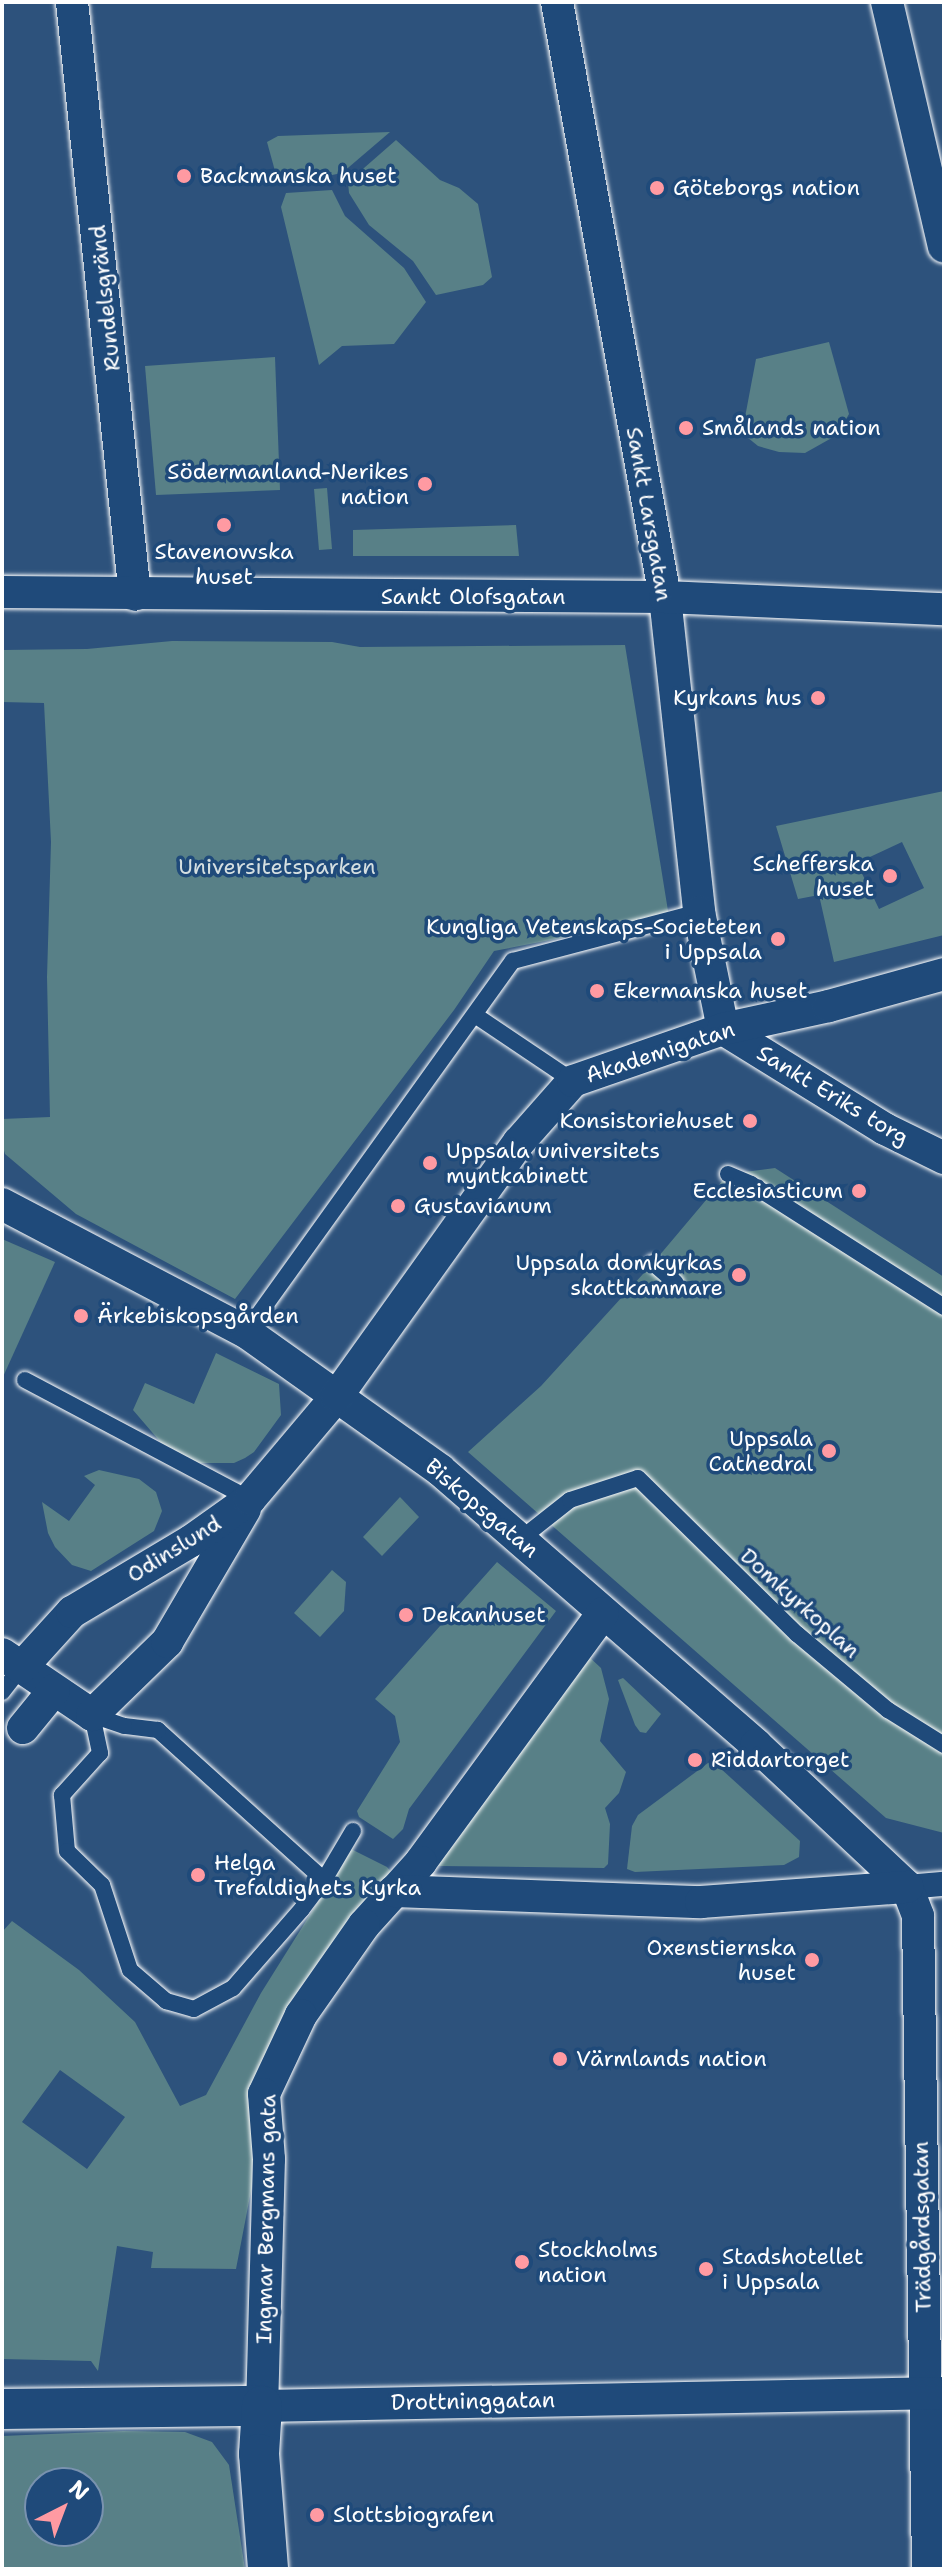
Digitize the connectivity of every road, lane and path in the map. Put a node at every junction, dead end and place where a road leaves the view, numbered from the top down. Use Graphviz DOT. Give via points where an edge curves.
graph roads {
  1 [pos="72,2"];
  2 [pos="557,2"];
  3 [pos="887,2"];
  4 [pos="944,246"];
  5 [pos="2,592"];
  6 [pos="135,595"];
  7 [pos="665,597"];
  8 [pos="944,609"];
  9 [pos="699,912"];
  10 [pos="944,974"];
  11 [pos="475,1015"];
  12 [pos="723,1029"];
  13 [pos="573,1081"];
  14 [pos="944,1158"];
  15 [pos="728,1174"];
  16 [pos="2,1204"];
  17 [pos="653,1263"];
  18 [pos="676,1283"];
  19 [pos="944,1307"];
  20 [pos="246,1332"];
  21 [pos="25,1380"];
  22 [pos="337,1396"];
  23 [pos="250,1499"];
  24 [pos="532,1530"];
  25 [pos="603,1613"];
  26 [pos="8,1671"];
  27 [pos="54,1690"];
  28 [pos="92,1715"];
  29 [pos="23,1728"];
  30 [pos="944,1745"];
  31 [pos="353,1831"];
  32 [pos="324,1880"];
  33 [pos="944,1884"];
  34 [pos="907,1887"];
  35 [pos="394,1891"];
  36 [pos="935,2392"];
  37 [pos="262,2406"];
  38 [pos="2,2409"];
  39 [pos="268,2569"];
  40 [pos="928,2569"];
  1 -- 6 [label="street, Rundelsgränd"];
  2 -- 7 [label="street, Sankt Larsgatan"];
  3 -- 4 [label="street"];
  5 -- 6 [label="street, Sankt Olofsgatan"];
  6 -- 7 [label="street, Sankt Olofsgatan"];
  7 -- 8 [label="street, Sankt Olofsgatan"];
  7 -- 9 [label="street, Sankt Larsgatan"];
  9 -- 11 [label="lane" via="513,961"];
  9 -- 12 [label="street, Sankt Larsgatan"];
  10 -- 12 [label="street, Akademigatan"];
  11 -- 13 [label="lane"];
  11 -- 20 [label="lane"];
  12 -- 13 [label="street, Akademigatan"];
  12 -- 14 [label="street, Sankt Eriks torg" via="885,1129"];
  13 -- 22 [label="street, Akademigatan" via="519,1142"];
  15 -- 19 [label="lane"];
  16 -- 20 [label="street, Biskopsgatan"];
  17 -- 18 [label="lane"];
  20 -- 22 [label="street, Biskopsgatan"];
  21 -- 23 [label="lane"];
  22 -- 23 [label="street, Odinslund"];
  22 -- 25 [label="street, Biskopsgatan" via="440,1470"];
  23 -- 26 [label="street, Odinslund" via="72,1612"];
  23 -- 28 [label="street" via="167,1642"];
  24 -- 30 [label="lane, Domkyrkoplan" via="570,1500 638,1478 797,1634 888,1710"];
  25 -- 34 [label="street, Biskopsgatan" via="756,1745"];
  25 -- 35 [label="street, Ingmar Bergmans gata" via="421,1862"];
  26 -- 27 [label="street"];
  27 -- 28 [label="street"];
  27 -- 29 [label="street"];
  28 -- 32 [label="lane" via="158,1730"];
  28 -- 32 [label="lane" via="100,1753 62,1795 67,1851 102,1885 130,1970 166,2001 194,2009 233,1988"];
  31 -- 32 [label="lane"];
  33 -- 34 [label="street"];
  34 -- 35 [label="street" via="701,1902"];
  34 -- 36 [label="street, Trädgårdsgatan" via="918,1916"];
  35 -- 37 [label="street, Ingmar Bergmans gata" via="301,2015 264,2094 269,2159"];
  36 -- 37 [label="street, Drottninggatan"];
  36 -- 40 [label="street, Trädgårdsgatan"];
  37 -- 38 [label="street, Drottninggatan"];
  37 -- 39 [label="street" via="259,2454"];
}
